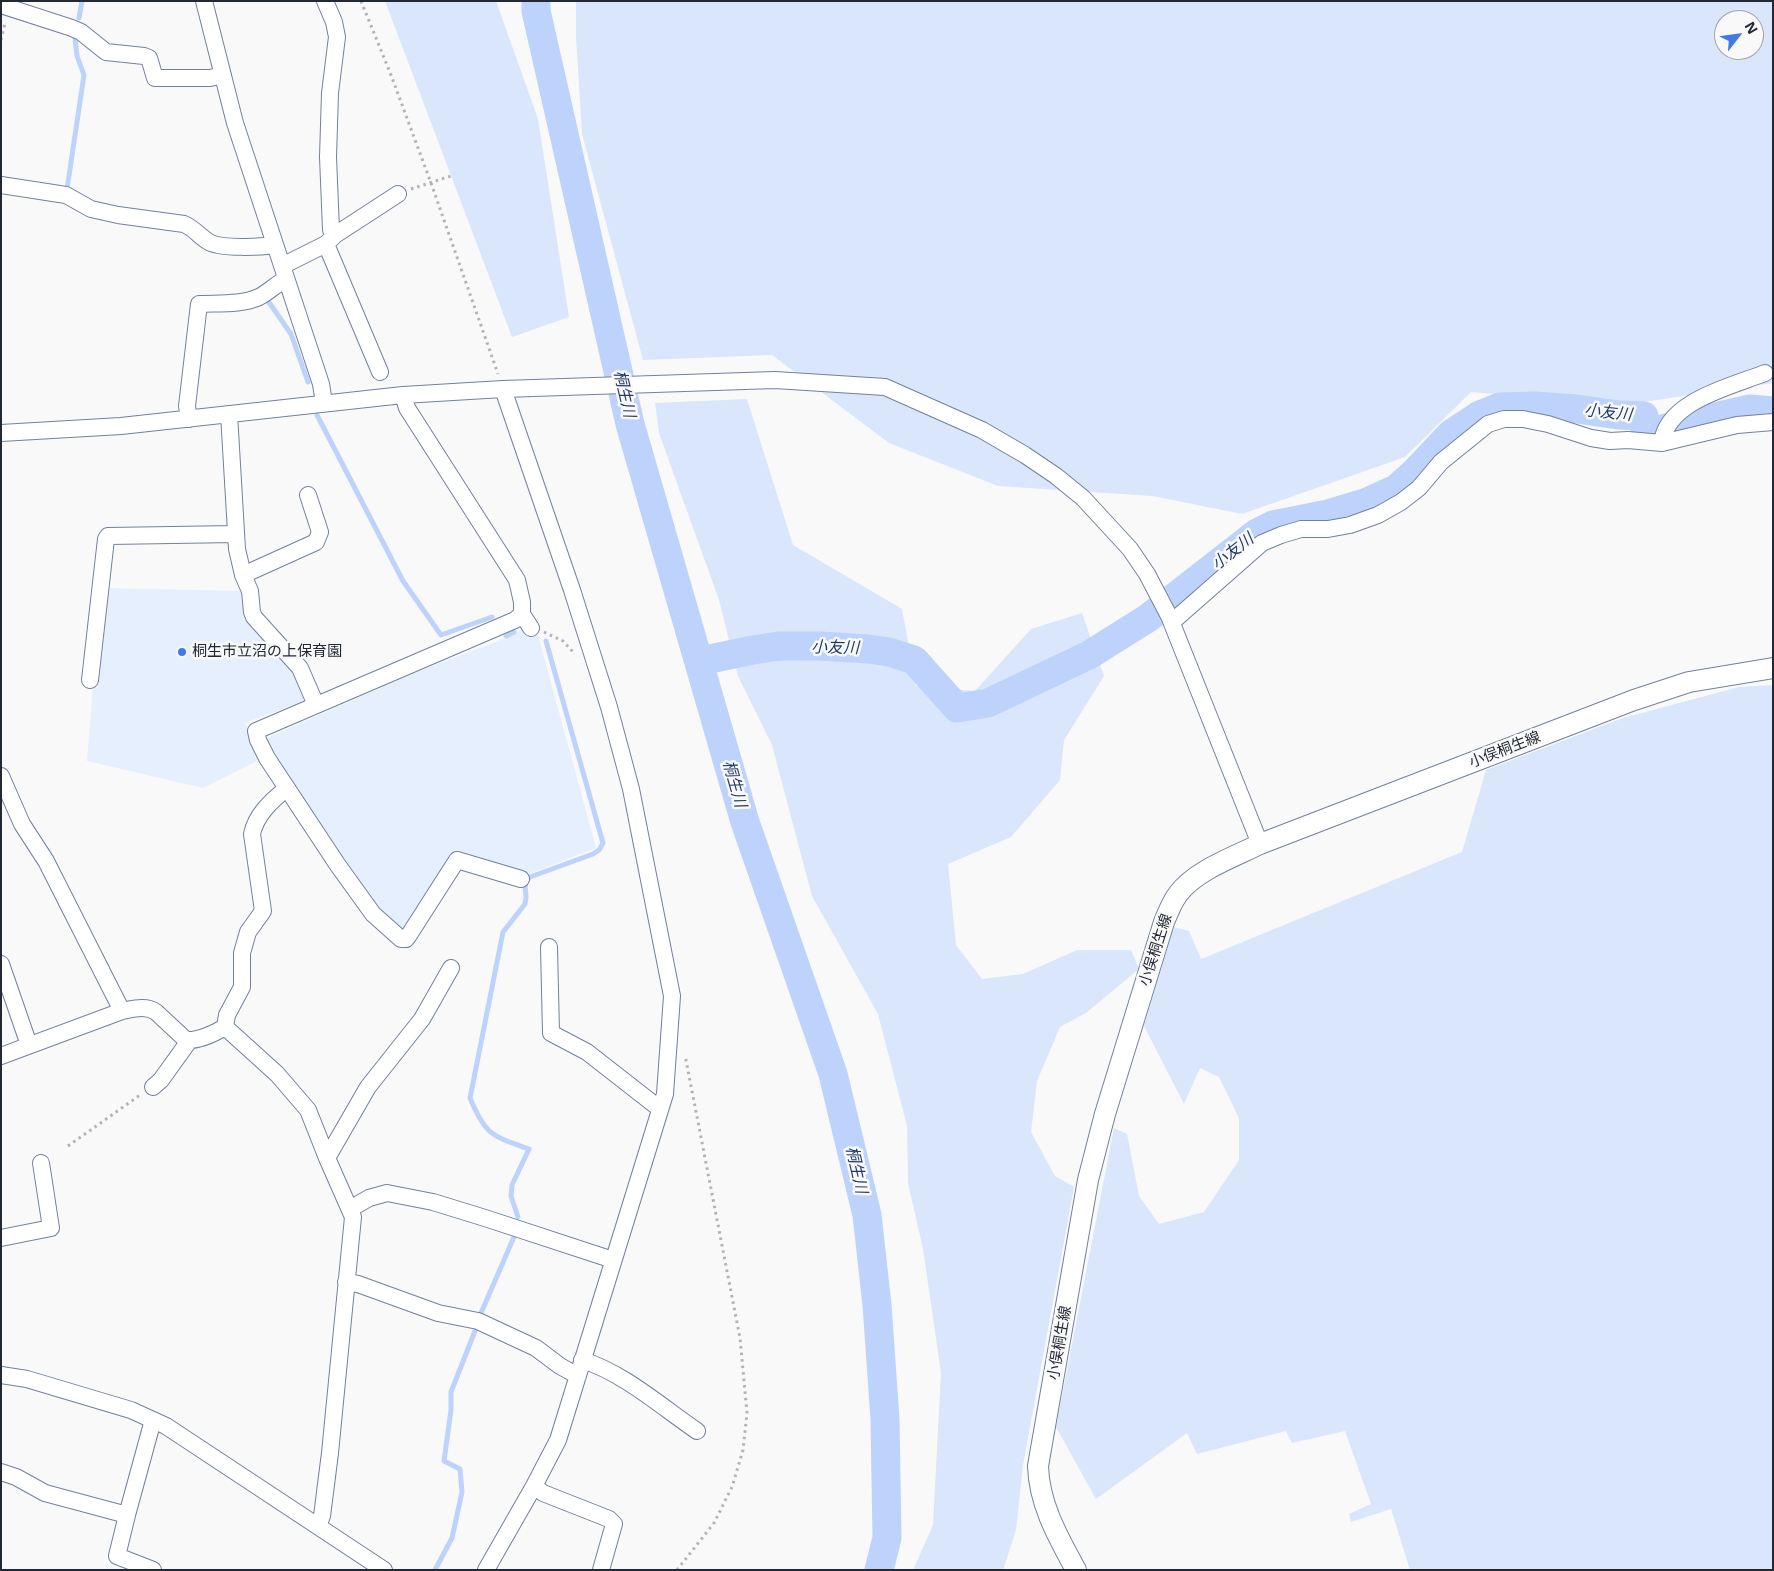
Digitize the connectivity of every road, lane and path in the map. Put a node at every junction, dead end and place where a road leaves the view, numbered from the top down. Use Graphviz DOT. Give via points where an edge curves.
graph roads {
  1 [pos="204,1"];
  2 [pos="325,1"];
  3 [pos="361,1"];
  4 [pos="1,5"];
  5 [pos="223,75"];
  6 [pos="451,176"];
  7 [pos="431,183"];
  8 [pos="1,185"];
  9 [pos="401,193"];
  10 [pos="330,239"];
  11 [pos="275,245"];
  12 [pos="284,273"];
  13 [pos="380,372"];
  14 [pos="1764,373"];
  15 [pos="504,385"];
  16 [pos="403,395"];
  17 [pos="324,403"];
  18 [pos="229,414"];
  19 [pos="189,419"];
  20 [pos="1773,422"];
  21 [pos="1,434"];
  22 [pos="1662,440"];
  23 [pos="308,495"];
  24 [pos="236,534"];
  25 [pos="243,575"];
  26 [pos="522,614"];
  27 [pos="1170,619"];
  28 [pos="531,628"];
  29 [pos="578,659"];
  30 [pos="1773,668"];
  31 [pos="90,680"];
  32 [pos="316,705"];
  33 [pos="1,776"];
  34 [pos="286,789"];
  35 [pos="1260,844"];
  36 [pos="521,879"];
  37 [pos="550,947"];
  38 [pos="1,964"];
  39 [pos="451,968"];
  40 [pos="122,1011"];
  41 [pos="225,1027"];
  42 [pos="190,1040"];
  43 [pos="29,1045"];
  44 [pos="684,1050"];
  45 [pos="1,1056"];
  46 [pos="153,1087"];
  47 [pos="660,1109"];
  48 [pos="68,1146"];
  49 [pos="327,1158"];
  50 [pos="41,1163"];
  51 [pos="350,1209"];
  52 [pos="1,1238"];
  53 [pos="613,1260"];
  54 [pos="346,1282"];
  55 [pos="580,1368"];
  56 [pos="1,1375"];
  57 [pos="154,1420"];
  58 [pos="696,1431"];
  59 [pos="1,1472"];
  60 [pos="534,1486"];
  61 [pos="127,1515"];
  62 [pos="318,1526"];
  63 [pos="153,1570"];
  64 [pos="384,1570"];
  65 [pos="486,1570"];
  66 [pos="601,1570"];
  67 [pos="677,1570"];
  68 [pos="1076,1570"];
  1 -- 5 [label="street"];
  2 -- 10 [label="street" via="337,37 330,93"];
  3 -- 7 [label="path"];
  4 -- 5 [label="street" via="81,32 106,52 149,58 155,78"];
  5 -- 11 [label="street" via="235,123"];
  6 -- 7 [label="path"];
  7 -- 9 [label="path"];
  7 -- 15 [label="path"];
  8 -- 11 [label="street" via="66,195 91,208 118,215 184,224 214,245"];
  9 -- 10 [label="street"];
  10 -- 12 [label="street"];
  10 -- 13 [label="street"];
  11 -- 12 [label="street"];
  12 -- 17 [label="street" via="321,384"];
  12 -- 19 [label="street" via="258,297 199,304 187,406"];
  14 -- 22 [label="street" via="1695,400 1672,419"];
  15 -- 16 [label="street"];
  15 -- 27 [label="street" via="775,380 885,387 982,430 1056,476 1083,498 1130,549"];
  15 -- 47 [label="street" via="610,707 631,789 672,996 667,1082"];
  16 -- 17 [label="street"];
  16 -- 26 [label="street" via="407,408 517,580"];
  17 -- 18 [label="street"];
  18 -- 19 [label="street"];
  18 -- 24 [label="street"];
  19 -- 21 [label="street"];
  20 -- 22 [label="street"];
  22 -- 27 [label="street" via="1610,441 1522,419 1504,419 1488,424 1441,462 1420,488 1401,502 1350,526 1301,529 1262,543"];
  23 -- 25 [label="street" via="320,532 316,542"];
  24 -- 25 [label="street"];
  24 -- 31 [label="street" via="111,535 106,539"];
  25 -- 32 [label="street" via="250,591 254,617 300,668"];
  26 -- 28 [label="street"];
  26 -- 32 [label="street" via="515,620"];
  27 -- 35 [label="street"];
  28 -- 29 [label="path" via="563,641"];
  30 -- 35 [label="main road, 小俣桐生線" via="1689,682 1634,700"];
  32 -- 34 [label="street" via="256,731 267,758"];
  33 -- 40 [label="street" via="22,824 46,860"];
  34 -- 36 [label="street" via="373,914 401,939 406,939 457,860"];
  34 -- 41 [label="street" via="254,823 252,834 263,911 248,932 242,954 242,987 227,1015"];
  35 -- 68 [label="main road, 小俣桐生線" via="1188,883 1170,907 1088,1180 1038,1466 1046,1508"];
  37 -- 47 [label="street" via="551,1033 587,1052"];
  38 -- 43 [label="street"];
  39 -- 49 [label="street" via="422,1019 368,1087"];
  40 -- 42 [label="street" via="142,1007 152,1009 181,1037"];
  40 -- 43 [label="street"];
  41 -- 42 [label="street"];
  41 -- 49 [label="street" via="277,1074 308,1110"];
  42 -- 46 [label="street"];
  43 -- 45 [label="street"];
  44 -- 67 [label="path" via="740,1338 747,1413 743,1450 732,1487 714,1522"];
  46 -- 48 [label="path"];
  47 -- 53 [label="street"];
  49 -- 51 [label="street"];
  50 -- 52 [label="street" via="51,1228"];
  51 -- 53 [label="street" via="369,1198 387,1193 459,1210"];
  51 -- 54 [label="street" via="353,1217"];
  53 -- 55 [label="street"];
  54 -- 55 [label="street" via="438,1313 478,1321 536,1348 560,1366"];
  54 -- 62 [label="street" via="330,1453"];
  55 -- 58 [label="street" via="598,1365 615,1374"];
  55 -- 60 [label="street" via="558,1440"];
  56 -- 57 [label="street" via="27,1379"];
  57 -- 61 [label="street"];
  57 -- 62 [label="street"];
  59 -- 61 [label="street" via="45,1493"];
  60 -- 65 [label="street"];
  60 -- 66 [label="street" via="614,1524"];
  61 -- 63 [label="street" via="117,1556"];
  62 -- 64 [label="street"];
}
